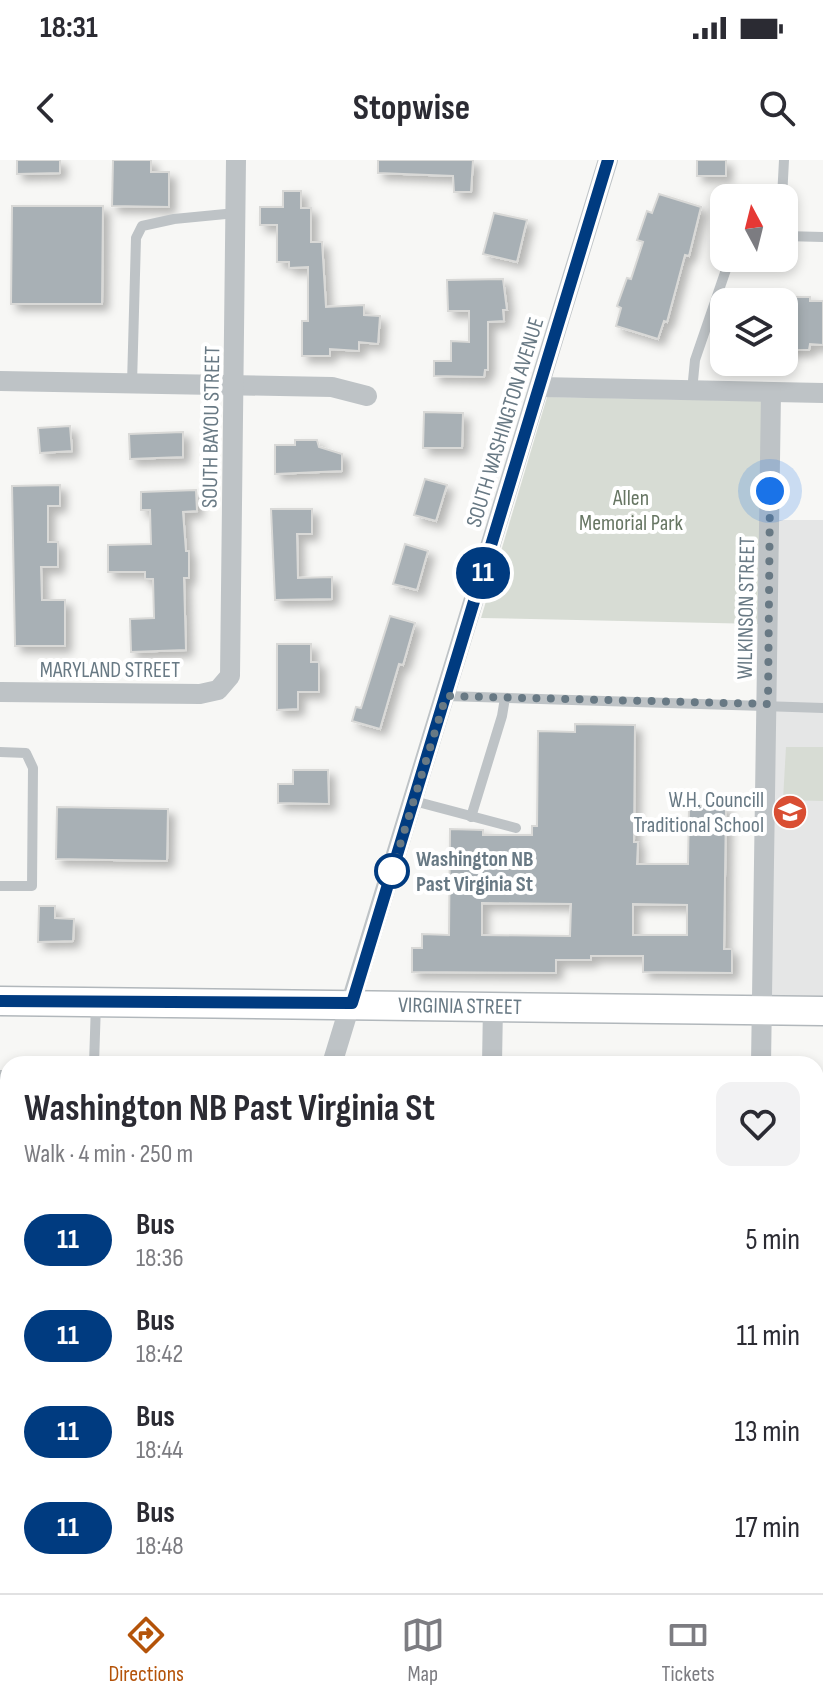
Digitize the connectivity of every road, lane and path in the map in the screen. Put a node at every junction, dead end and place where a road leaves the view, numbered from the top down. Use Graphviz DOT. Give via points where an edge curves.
graph roads {
  1 [pos="236,160"];
  2 [pos="608,160"];
  3 [pos="784,160"];
  4 [pos="783,184"];
  5 [pos="236,213"];
  6 [pos="798,236"];
  7 [pos="823,237"];
  8 [pos="725,272"];
  9 [pos="0,381"];
  10 [pos="132,384"];
  11 [pos="235,386"];
  12 [pos="539,387"];
  13 [pos="692,391"];
  14 [pos="771,393"];
  15 [pos="823,393"];
  16 [pos="367,396"];
  17 [pos="218,690"];
  18 [pos="0,692"];
  19 [pos="446,696"];
  20 [pos="505,698"];
  21 [pos="768,704"];
  22 [pos="823,708"];
  23 [pos="0,752"];
  24 [pos="414,801"];
  25 [pos="471,817"];
  26 [pos="516,828"];
  27 [pos="0,886"];
  28 [pos="0,1001"];
  29 [pos="96,1001"];
  30 [pos="352,1003"];
  31 [pos="493,1006"];
  32 [pos="762,1010"];
  33 [pos="823,1011"];
  34 [pos="94,1056"];
  35 [pos="335,1056"];
  36 [pos="492,1056"];
  37 [pos="761,1056"];
  1 -- 5 [label="street, SOUTH BAYOU STREET"];
  2 -- 12 [label="street, SOUTH WASHINGTON AVENUE"];
  3 -- 4 [label="lane"];
  5 -- 10 [label="lane" via="142,226 136,238"];
  5 -- 11 [label="street, SOUTH BAYOU STREET"];
  6 -- 7 [label="lane"];
  8 -- 13 [label="lane" via="695,360"];
  9 -- 10 [label="street"];
  10 -- 11 [label="street"];
  11 -- 16 [label="street" via="332,387"];
  11 -- 17 [label="street, SOUTH BAYOU STREET" via="230,676"];
  12 -- 13 [label="street"];
  12 -- 19 [label="street, SOUTH WASHINGTON AVENUE"];
  13 -- 14 [label="street"];
  14 -- 15 [label="street"];
  14 -- 21 [label="street, WILKINSON STREET"];
  17 -- 18 [label="street, MARYLAND STREET"];
  19 -- 20 [label="lane"];
  19 -- 24 [label="street, SOUTH WASHINGTON AVENUE"];
  20 -- 21 [label="lane"];
  20 -- 25 [label="lane"];
  21 -- 22 [label="lane"];
  21 -- 32 [label="street, WILKINSON STREET"];
  23 -- 27 [label="lane" via="26,753 33,768 32,886"];
  24 -- 25 [label="lane"];
  24 -- 30 [label="street, SOUTH WASHINGTON AVENUE"];
  25 -- 26 [label="lane"];
  28 -- 29 [label="street, VIRGINIA STREET"];
  29 -- 30 [label="street, VIRGINIA STREET"];
  29 -- 34 [label="lane"];
  30 -- 31 [label="street, VIRGINIA STREET"];
  30 -- 35 [label="street, SOUTH WASHINGTON AVENUE"];
  31 -- 32 [label="street, VIRGINIA STREET"];
  31 -- 36 [label="street"];
  32 -- 33 [label="street, VIRGINIA STREET"];
  32 -- 37 [label="street, WILKINSON STREET"];
}
